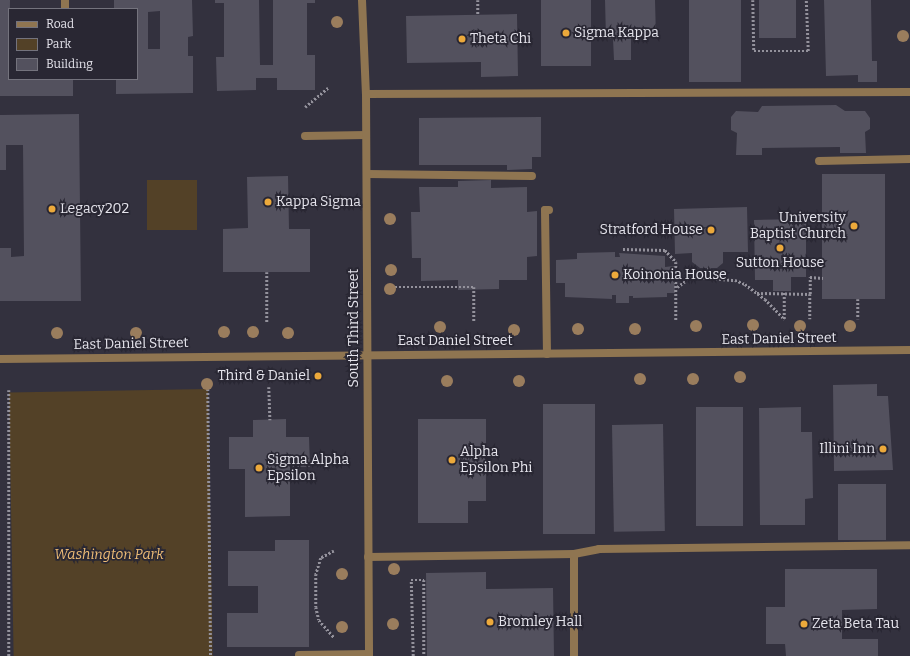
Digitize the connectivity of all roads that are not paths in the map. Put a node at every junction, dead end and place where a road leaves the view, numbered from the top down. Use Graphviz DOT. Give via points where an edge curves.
graph roads {
  1 [pos="362,0"];
  2 [pos="910,92"];
  3 [pos="366,94"];
  4 [pos="366,135"];
  5 [pos="305,136"];
  6 [pos="910,159"];
  7 [pos="819,161"];
  8 [pos="366,174"];
  9 [pos="532,176"];
  10 [pos="549,210"];
  11 [pos="910,350"];
  12 [pos="367,354"];
  13 [pos="547,354"];
  14 [pos="0,359"];
  15 [pos="910,545"];
  16 [pos="574,554"];
  17 [pos="368,557"];
  18 [pos="299,655"];
  19 [pos="369,655"];
  20 [pos="574,656"];
  1 -- 3 [label="street, South Third Street"];
  2 -- 3 [label="street"];
  3 -- 4 [label="street, South Third Street"];
  4 -- 5 [label="street"];
  4 -- 8 [label="street, South Third Street"];
  6 -- 7 [label="street"];
  8 -- 9 [label="street"];
  8 -- 12 [label="street, South Third Street"];
  10 -- 13 [label="street" via="545,210"];
  11 -- 13 [label="street, East Daniel Street"];
  12 -- 13 [label="street, East Daniel Street"];
  12 -- 14 [label="street, East Daniel Street"];
  12 -- 17 [label="street, South Third Street"];
  15 -- 16 [label="street" via="599,549"];
  16 -- 17 [label="street"];
  16 -- 20 [label="street"];
  17 -- 19 [label="street, South Third Street"];
  18 -- 19 [label="street"];
}
